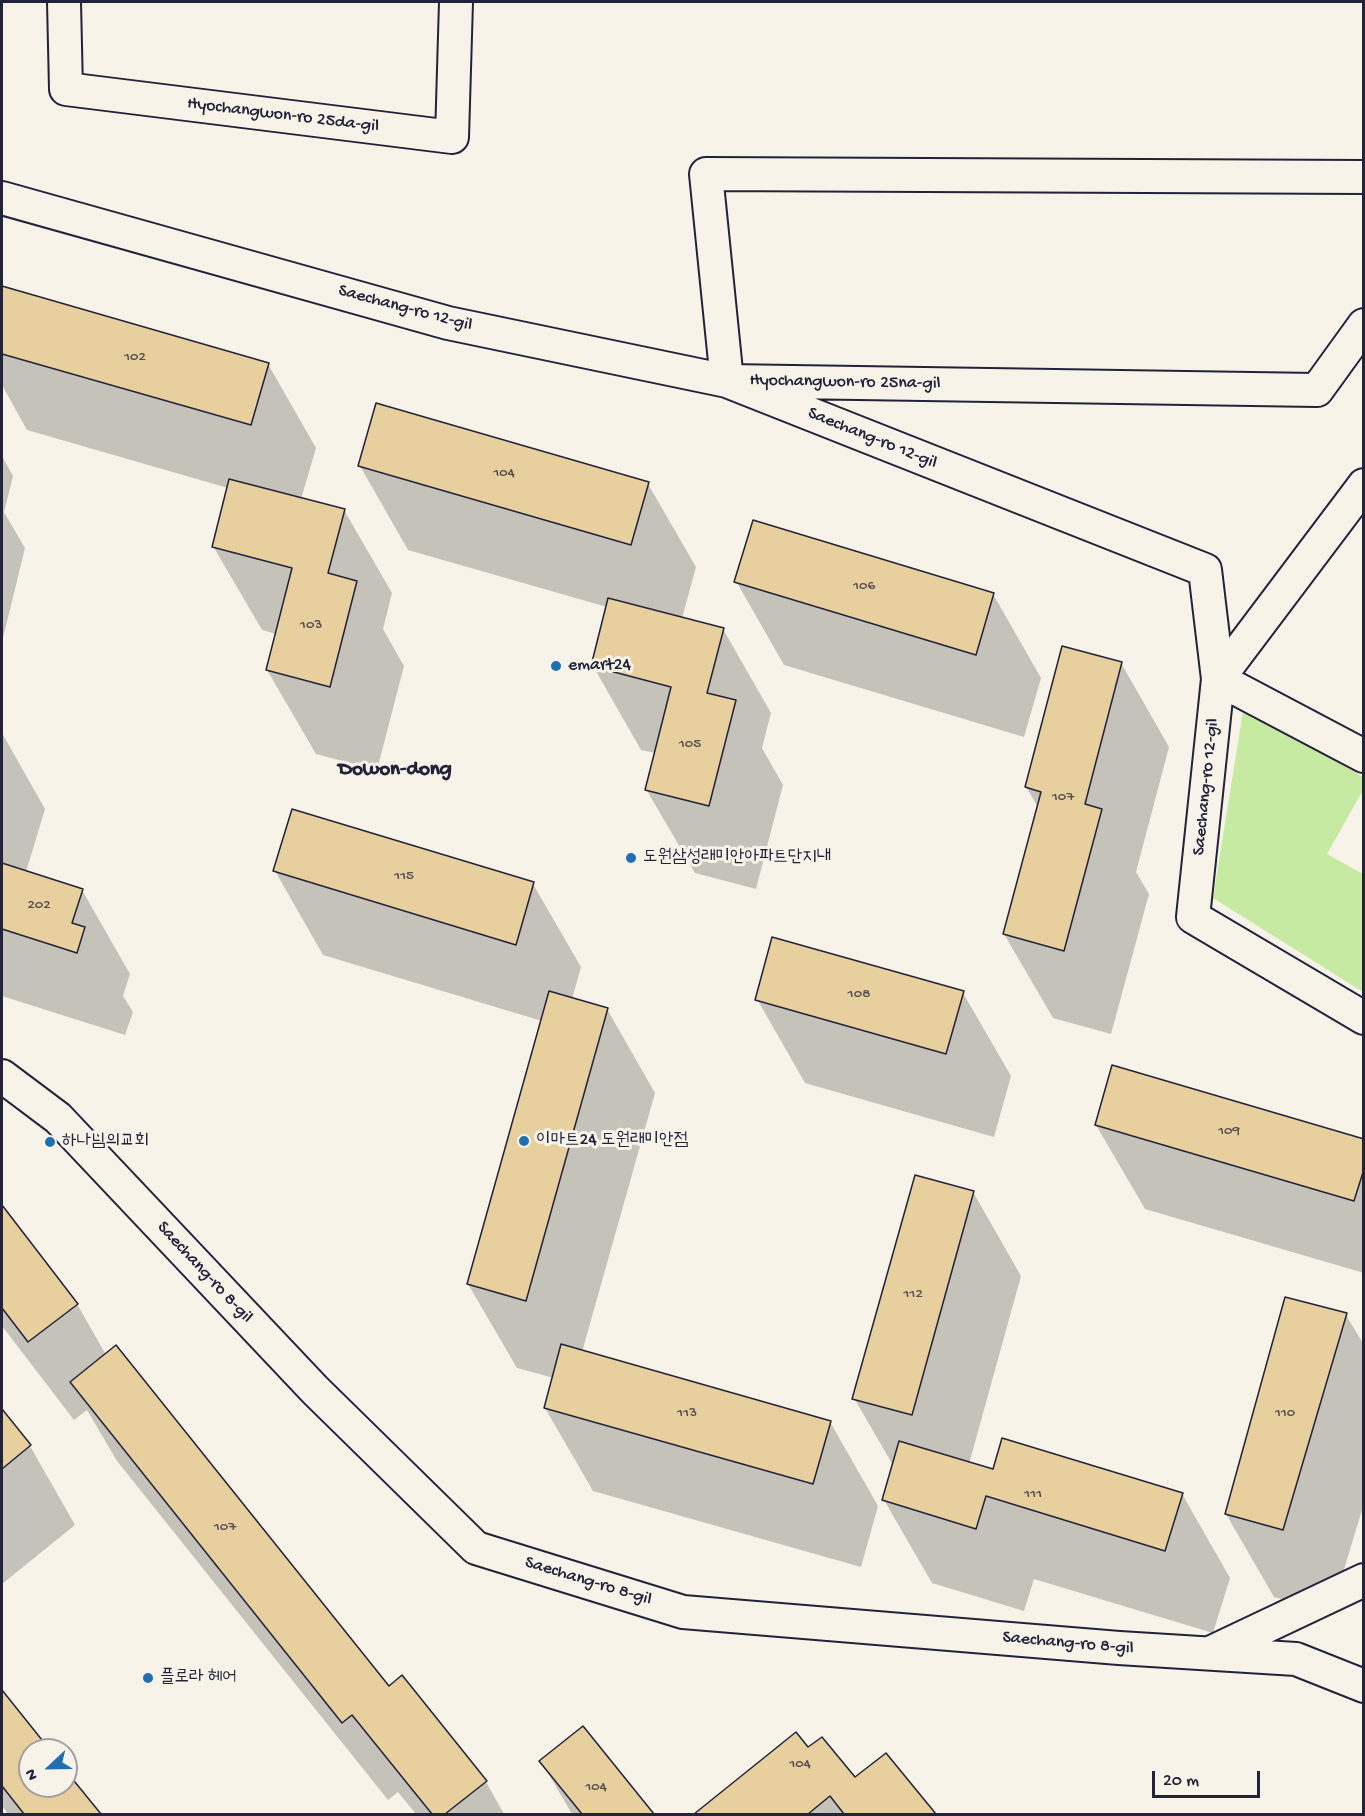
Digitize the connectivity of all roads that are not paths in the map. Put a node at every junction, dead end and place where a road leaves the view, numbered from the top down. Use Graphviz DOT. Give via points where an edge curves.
graph roads {
  1 [pos="64,2"];
  2 [pos="456,2"];
  3 [pos="1364,177"];
  4 [pos="2,198"];
  5 [pos="1364,325"];
  6 [pos="727,381"];
  7 [pos="1362,490"];
  8 [pos="1218,679"];
  9 [pos="1364,756"];
  10 [pos="1364,1018"];
  11 [pos="2,1076"];
  12 [pos="1364,1580"];
  13 [pos="1208,1653"];
  14 [pos="1364,1686"];
  1 -- 2 [label="street, Hyochangwon-ro 25da-gil" via="66,89 452,137"];
  3 -- 6 [label="street, Hyochangwon-ro 25na-gil" via="706,174"];
  4 -- 6 [label="street, Saechang-ro 12-gil" via="448,323"];
  5 -- 6 [label="street, Hyochangwon-ro 25na-gil" via="1317,390"];
  6 -- 8 [label="street, Saechang-ro 12-gil" via="1205,570"];
  7 -- 8 [label="street"];
  8 -- 9 [label="street"];
  8 -- 10 [label="street, Saechang-ro 12-gil" via="1193,917"];
  11 -- 13 [label="street, Saechang-ro 8-gil" via="58,1118 315,1390 476,1548 683,1612"];
  12 -- 13 [label="street"];
  13 -- 14 [label="street, Saechang-ro 8-gil" via="1296,1659"];
}
